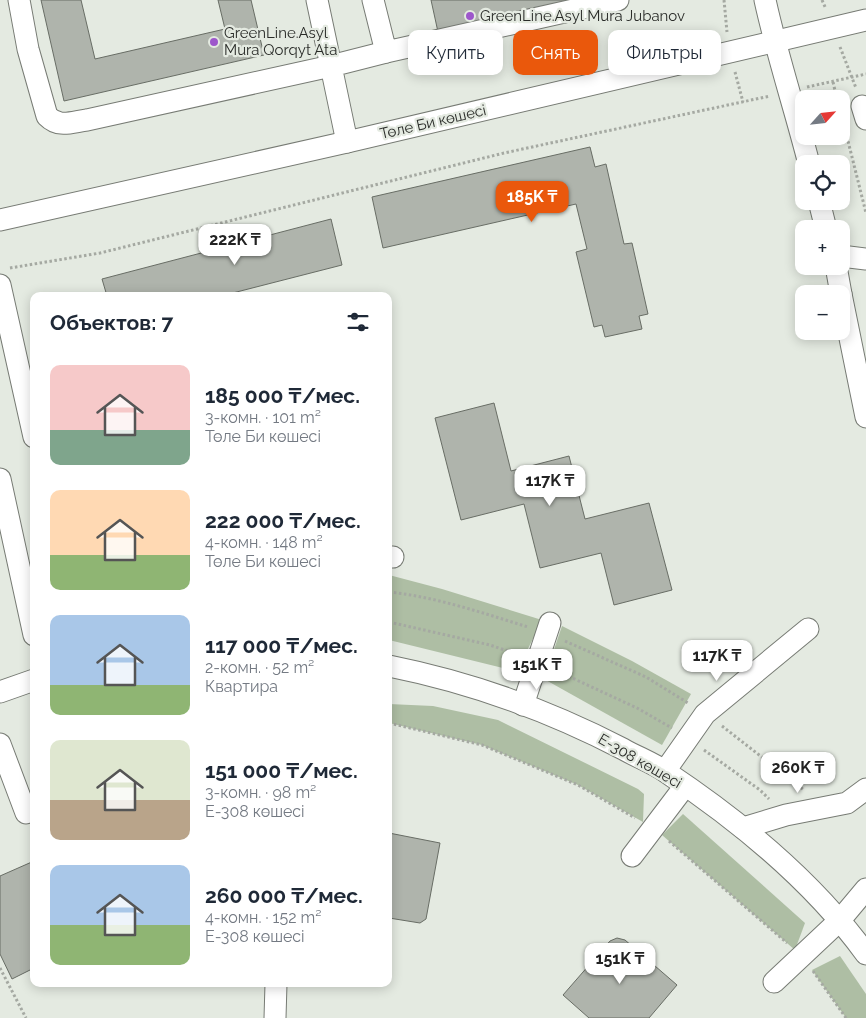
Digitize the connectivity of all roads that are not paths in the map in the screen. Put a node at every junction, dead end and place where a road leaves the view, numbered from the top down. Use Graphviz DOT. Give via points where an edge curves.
graph roads {
  1 [pos="19,0"];
  2 [pos="316,0"];
  3 [pos="373,0"];
  4 [pos="618,0"];
  5 [pos="765,0"];
  6 [pos="866,20"];
  7 [pos="774,41"];
  8 [pos="386,52"];
  9 [pos="331,66"];
  10 [pos="347,142"];
  11 [pos="807,155"];
  12 [pos="0,220"];
  13 [pos="850,257"];
  14 [pos="866,259"];
  15 [pos="4,277"];
  16 [pos="850,338"];
  17 [pos="30,416"];
  18 [pos="866,417"];
  19 [pos="0,479"];
  20 [pos="30,617"];
  21 [pos="548,628"];
  22 [pos="808,629"];
  23 [pos="392,667"];
  24 [pos="30,681"];
  25 [pos="0,692"];
  26 [pos="523,705"];
  27 [pos="0,744"];
  28 [pos="665,771"];
  29 [pos="685,786"];
  30 [pos="866,789"];
  31 [pos="26,813"];
  32 [pos="742,828"];
  33 [pos="632,856"];
  34 [pos="866,889"];
  35 [pos="840,920"];
  36 [pos="866,954"];
  37 [pos="774,982"];
  38 [pos="276,987"];
  39 [pos="275,1018"];
  1 -- 9 [label="street" via="28,49 47,116 60,124"];
  2 -- 9 [label="street"];
  3 -- 8 [label="street"];
  4 -- 8 [label="street"];
  5 -- 7 [label="street"];
  6 -- 7 [label="street, Төле Би көшесі"];
  7 -- 10 [label="street, Төле Би көшесі"];
  7 -- 11 [label="street"];
  8 -- 9 [label="street"];
  9 -- 10 [label="street"];
  10 -- 12 [label="street, Төле Би көшесі"];
  13 -- 14 [label="street"];
  15 -- 17 [label="street"];
  16 -- 18 [label="street"];
  19 -- 20 [label="street"];
  21 -- 26 [label="street"];
  22 -- 28 [label="street" via="706,714"];
  23 -- 26 [label="street, Е-308 көшесі"];
  24 -- 25 [label="street"];
  26 -- 28 [label="street, Е-308 көшесі" via="593,734"];
  27 -- 31 [label="street"];
  28 -- 29 [label="street, Е-308 көшесі"];
  29 -- 32 [label="street, Е-308 көшесі"];
  29 -- 33 [label="street"];
  30 -- 32 [label="street" via="847,803"];
  32 -- 35 [label="street, Е-308 көшесі" via="778,858"];
  34 -- 35 [label="street"];
  35 -- 36 [label="street, Е-308 көшесі"];
  35 -- 37 [label="street"];
  38 -- 39 [label="street"];
}
